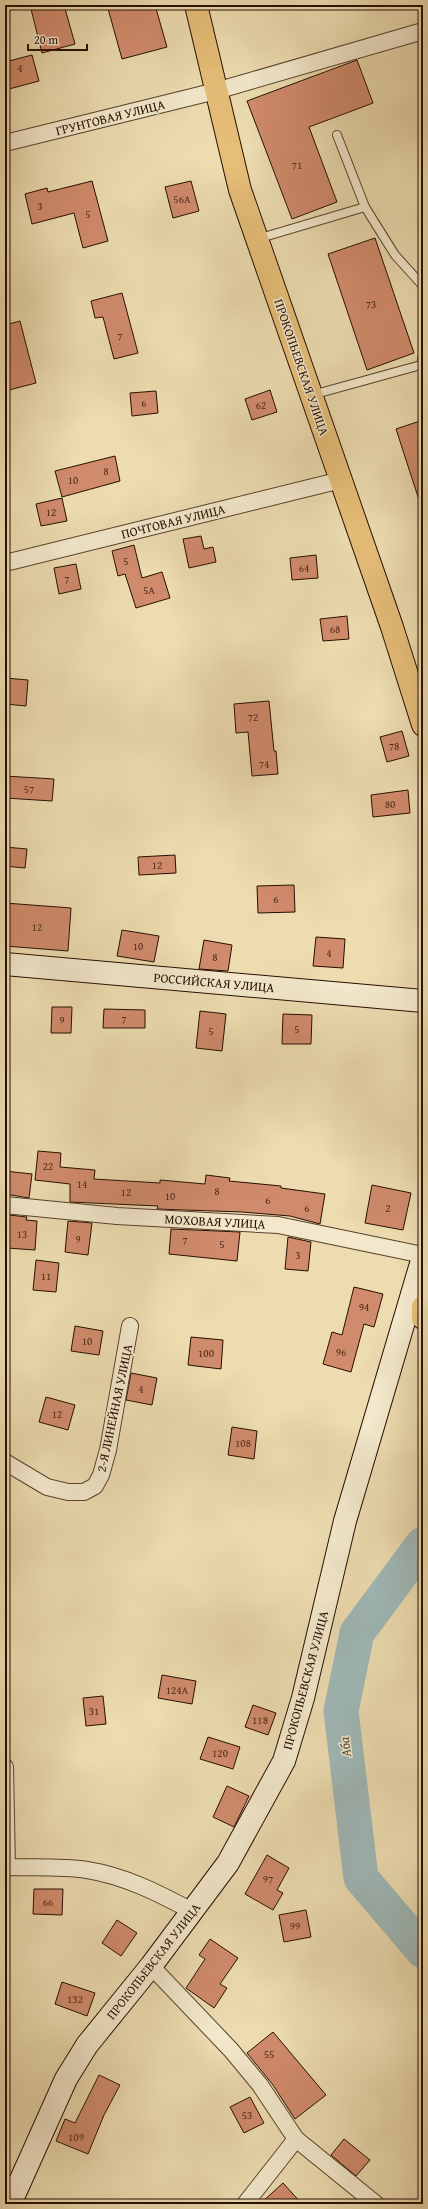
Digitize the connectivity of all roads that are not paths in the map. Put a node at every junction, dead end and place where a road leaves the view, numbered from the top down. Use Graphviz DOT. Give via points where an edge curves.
graph roads {
  1 [pos="196,5"];
  2 [pos="423,31"];
  3 [pos="216,91"];
  4 [pos="338,135"];
  5 [pos="5,143"];
  6 [pos="365,207"];
  7 [pos="257,239"];
  8 [pos="423,286"];
  9 [pos="423,355"];
  10 [pos="311,395"];
  11 [pos="341,480"];
  12 [pos="5,563"];
  13 [pos="423,725"];
  14 [pos="5,964"];
  15 [pos="423,1000"];
  16 [pos="5,1205"];
  17 [pos="423,1256"];
  18 [pos="423,1307"];
  19 [pos="423,1318"];
  20 [pos="130,1326"];
  21 [pos="5,1462"];
  22 [pos="5,1767"];
  23 [pos="6,1867"];
  24 [pos="192,1911"];
  25 [pos="151,1966"];
  26 [pos="296,2139"];
  27 [pos="10,2204"];
  28 [pos="246,2204"];
  29 [pos="376,2204"];
  1 -- 3 [label="main road, ПРОКОПЬЕВСКАЯ УЛИЦА"];
  2 -- 3 [label="street, ГРУНТОВАЯ УЛИЦА"];
  3 -- 5 [label="street, ГРУНТОВАЯ УЛИЦА"];
  3 -- 7 [label="main road, ПРОКОПЬЕВСКАЯ УЛИЦА" via="240,190"];
  4 -- 6 [label="lane"];
  6 -- 7 [label="lane"];
  6 -- 8 [label="lane" via="395,255"];
  7 -- 10 [label="main road, ПРОКОПЬЕВСКАЯ УЛИЦА"];
  9 -- 10 [label="lane" via="421,365"];
  10 -- 11 [label="main road, ПРОКОПЬЕВСКАЯ УЛИЦА"];
  11 -- 12 [label="street, ПОЧТОВАЯ УЛИЦА"];
  11 -- 13 [label="main road, ПРОКОПЬЕВСКАЯ УЛИЦА"];
  14 -- 15 [label="main road, РОССИЙСКАЯ УЛИЦА"];
  16 -- 17 [label="street, МОХОВАЯ УЛИЦА" via="117,1216 278,1225"];
  17 -- 24 [label="main road, ПРОКОПЬЕВСКАЯ УЛИЦА" via="344,1522 303,1698 284,1761 228,1862"];
  18 -- 19 [label="main road"];
  20 -- 21 [label="street, 2-Я ЛИНЕЙНАЯ УЛИЦА" via="108,1450 95,1486 84,1492 68,1492 47,1487"];
  22 -- 23 [label="street"];
  23 -- 24 [label="street" via="86,1870 118,1877 152,1890"];
  24 -- 25 [label="main road, ПРОКОПЬЕВСКАЯ УЛИЦА"];
  25 -- 26 [label="street" via="231,2050 260,2085"];
  25 -- 27 [label="main road, ПРОКОПЬЕВСКАЯ УЛИЦА" via="87,2045 66,2079"];
  26 -- 28 [label="street"];
  26 -- 29 [label="street"];
}
